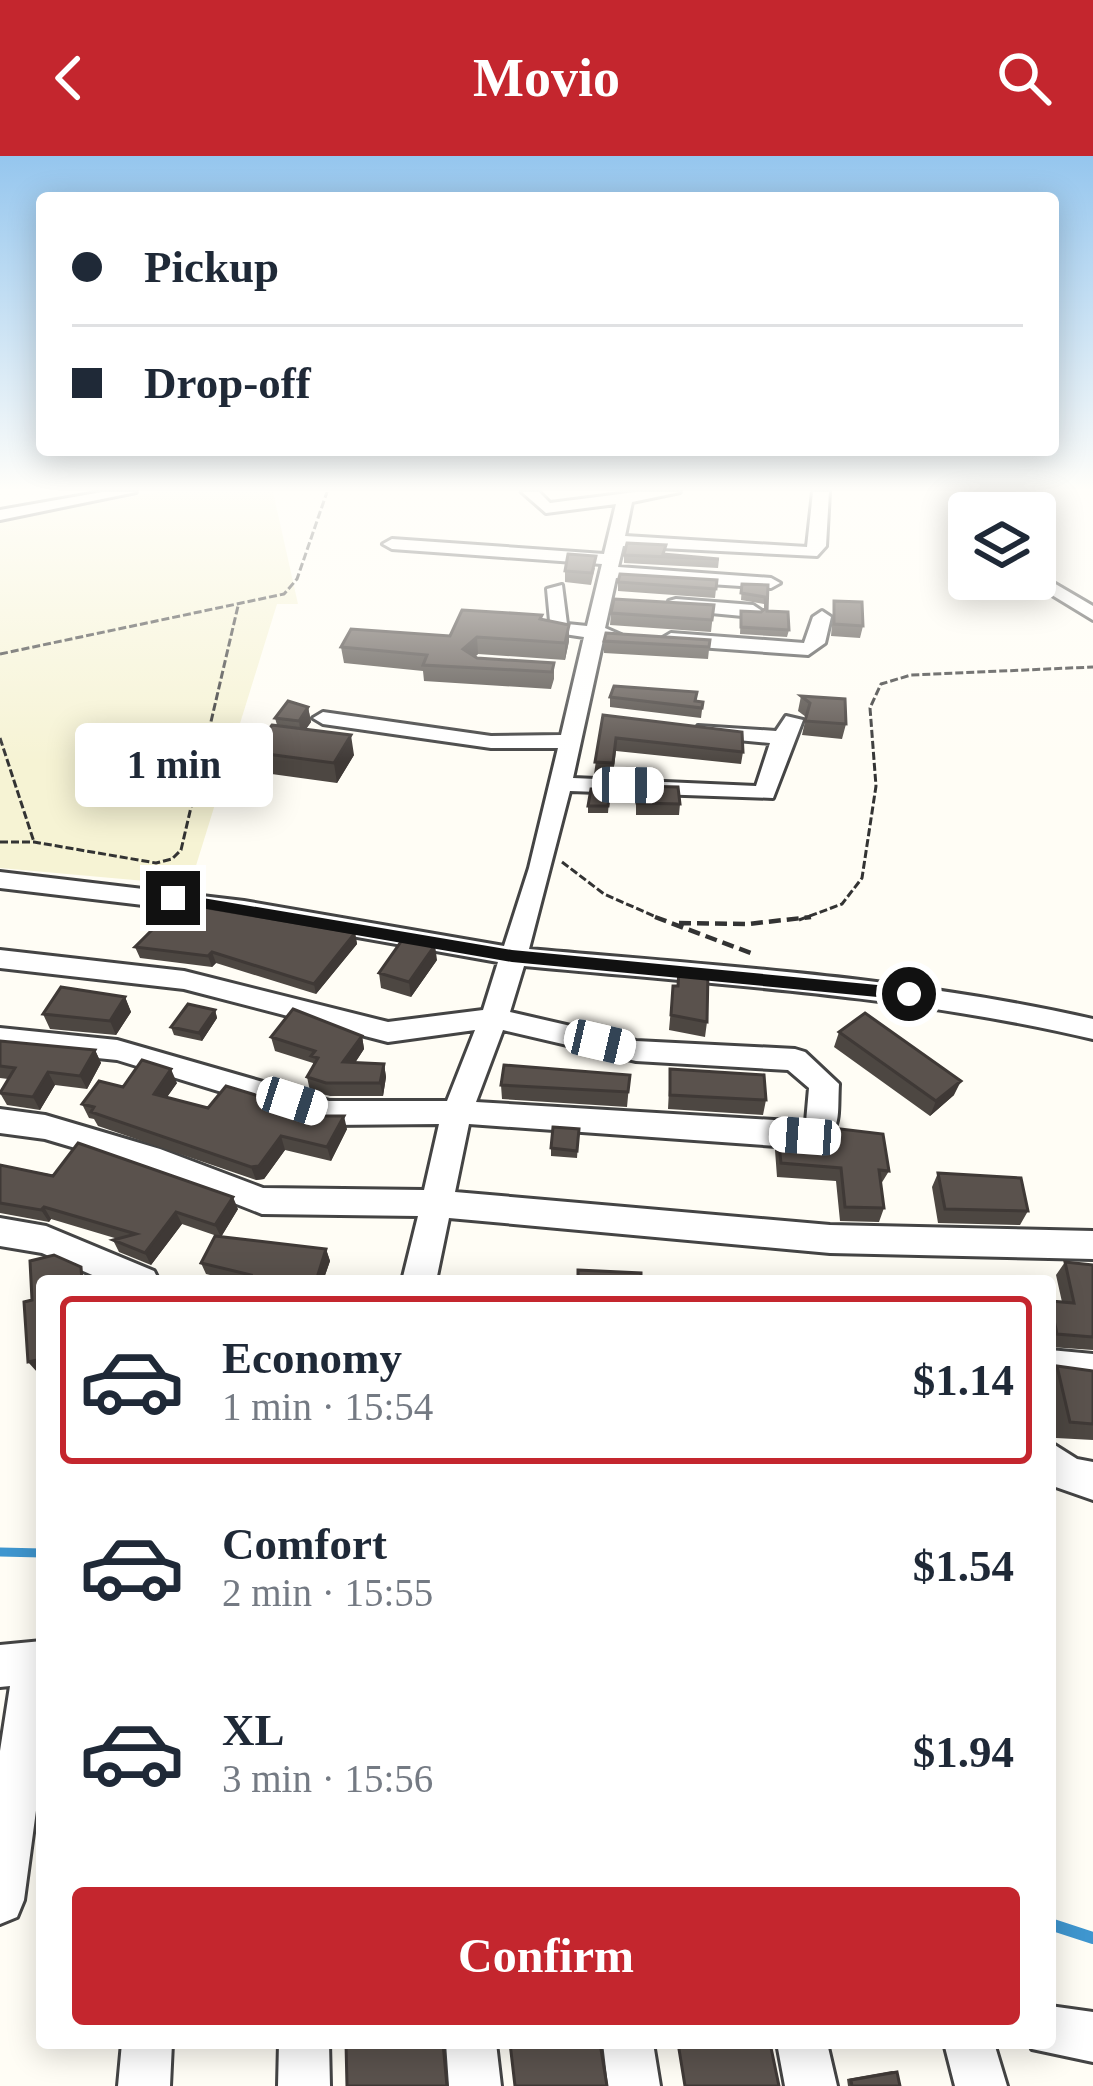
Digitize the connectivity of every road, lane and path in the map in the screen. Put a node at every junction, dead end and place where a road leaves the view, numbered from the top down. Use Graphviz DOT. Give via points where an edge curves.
graph roads {
  1 [pos="294,582"];
  2 [pos="615,582"];
  3 [pos="766,582"];
  4 [pos="772,583"];
  5 [pos="556,589"];
  6 [pos="1056,590"];
  7 [pos="647,603"];
  8 [pos="238,606"];
  9 [pos="753,611"];
  10 [pos="1093,614"];
  11 [pos="822,617"];
  12 [pos="596,634"];
  13 [pos="0,654"];
  14 [pos="1093,667"];
  15 [pos="323,718"];
  16 [pos="675,727"];
  17 [pos="0,738"];
  18 [pos="567,741"];
  19 [pos="562,784"];
  20 [pos="0,842"];
  21 [pos="34,842"];
  22 [pos="546,845"];
  23 [pos="0,880"];
  24 [pos="679,923"];
  25 [pos="512,956"];
  26 [pos="0,959"];
  27 [pos="796,981"];
  28 [pos="494,1018"];
  29 [pos="1093,1029"];
  30 [pos="0,1038"];
  31 [pos="457,1112"];
  32 [pos="0,1121"];
  33 [pos="434,1203"];
  34 [pos="0,1232"];
  35 [pos="1093,1245"];
  36 [pos="128,1275"];
  37 [pos="420,1275"];
  38 [pos="1056,1367"];
  39 [pos="1093,1370"];
  40 [pos="26,1664"];
  41 [pos="0,1900"];
  42 [pos="1056,2032"];
  43 [pos="1093,2037"];
  44 [pos="147,2049"];
  45 [pos="304,2049"];
  46 [pos="472,2049"];
  47 [pos="629,2049"];
  48 [pos="803,2049"];
  49 [pos="971,2049"];
  50 [pos="144,2086"];
  51 [pos="304,2086"];
  52 [pos="475,2086"];
  53 [pos="634,2086"];
  54 [pos="811,2086"];
  55 [pos="981,2086"];
  1 -- 8 [label="path" via="275,598"];
  2 -- 12 [label="street" via="615,600"];
  3 -- 4 [label="street"];
  5 -- 12 [label="street" via="559,628"];
  6 -- 10 [label="street"];
  7 -- 9 [label="street"];
  8 -- 13 [label="path"];
  8 -- 21 [label="path" via="181,850 156,863"];
  11 -- 12 [label="street" via="808,649"];
  12 -- 18 [label="street" via="574,670 585,715"];
  14 -- 24 [label="path" via="911,675 881,684 870,702 878,792 864,868 844,904 784,921"];
  15 -- 18 [label="street" via="490,742"];
  16 -- 19 [label="street" via="788,729 765,793"];
  17 -- 21 [label="path"];
  18 -- 19 [label="street"];
  19 -- 22 [label="street"];
  20 -- 21 [label="path"];
  22 -- 24 [label="path" via="590,886"];
  22 -- 25 [label="street"];
  23 -- 25 [label="street" via="244,908"];
  24 -- 27 [label="path"];
  25 -- 27 [label="street"];
  25 -- 28 [label="street"];
  26 -- 28 [label="street" via="184,980 388,1032"];
  27 -- 29 [label="street" via="1002,1008"];
  28 -- 31 [label="street"];
  28 -- 31 [label="street" via="636,1051 795,1060 824,1084 821,1128 805,1136"];
  30 -- 31 [label="street" via="116,1050 329,1113"];
  31 -- 33 [label="street"];
  32 -- 33 [label="street" via="160,1161 262,1201"];
  33 -- 35 [label="street" via="830,1239"];
  33 -- 37 [label="street"];
  34 -- 36 [label="street" via="46,1240"];
  38 -- 39 [label="street"];
  40 -- 41 [label="street"];
  42 -- 43 [label="street"];
  44 -- 50 [label="street"];
  45 -- 51 [label="street"];
  46 -- 52 [label="street"];
  47 -- 53 [label="street"];
  48 -- 54 [label="street"];
  49 -- 55 [label="street"];
}
